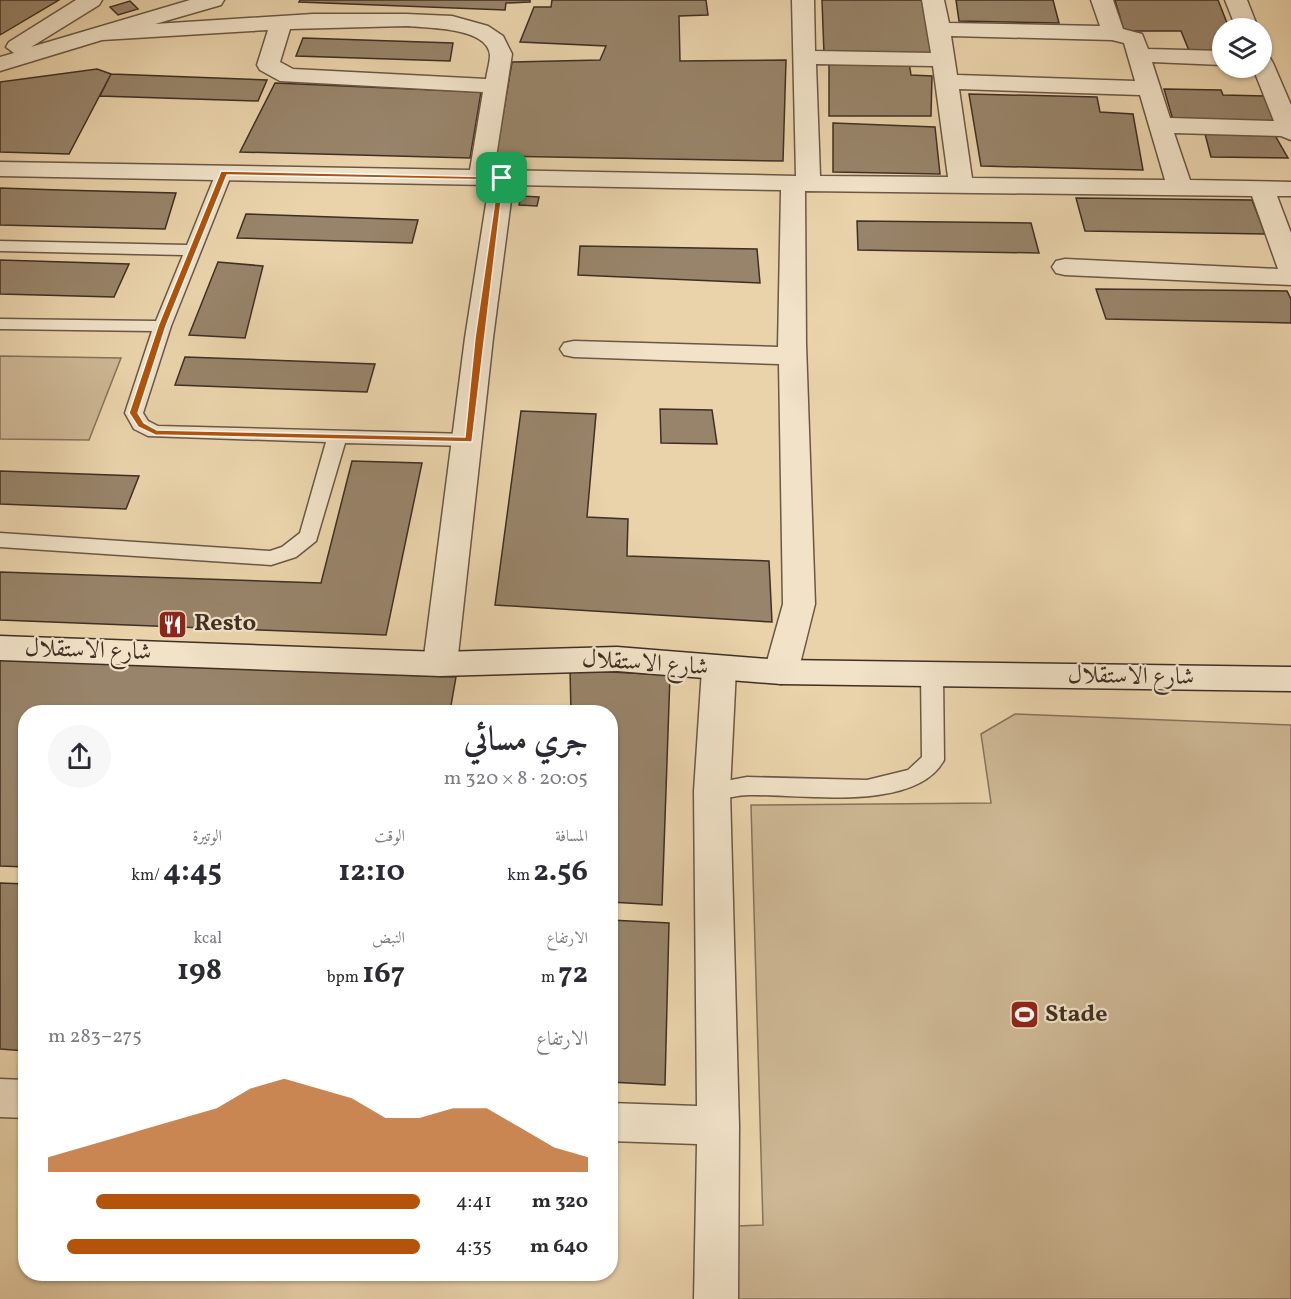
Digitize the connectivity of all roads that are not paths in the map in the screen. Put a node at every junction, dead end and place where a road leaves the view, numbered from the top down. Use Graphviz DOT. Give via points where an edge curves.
graph roads {
  1 [pos="91,0"];
  2 [pos="213,0"];
  3 [pos="803,0"];
  4 [pos="933,0"];
  5 [pos="1102,0"];
  6 [pos="1236,0"];
  7 [pos="1243,18"];
  8 [pos="281,23"];
  9 [pos="939,29"];
  10 [pos="1113,33"];
  11 [pos="104,34"];
  12 [pos="1140,55"];
  13 [pos="0,57"];
  14 [pos="806,57"];
  15 [pos="1212,58"];
  16 [pos="0,64"];
  17 [pos="1272,67"];
  18 [pos="1291,69"];
  19 [pos="945,71"];
  20 [pos="1268,78"];
  21 [pos="495,86"];
  22 [pos="1148,88"];
  23 [pos="1160,125"];
  24 [pos="1290,130"];
  25 [pos="0,169"];
  26 [pos="224,173"];
  27 [pos="492,178"];
  28 [pos="800,183"];
  29 [pos="961,184"];
  30 [pos="1179,186"];
  31 [pos="1262,188"];
  32 [pos="1291,189"];
  33 [pos="0,246"];
  34 [pos="192,250"];
  35 [pos="1065,267"];
  36 [pos="1291,269"];
  37 [pos="1291,277"];
  38 [pos="0,324"];
  39 [pos="162,326"];
  40 [pos="574,349"];
  41 [pos="792,356"];
  42 [pos="337,438"];
  43 [pos="469,440"];
  44 [pos="0,540"];
  45 [pos="0,648"];
  46 [pos="440,664"];
  47 [pos="719,669"];
  48 [pos="781,672"];
  49 [pos="932,675"];
  50 [pos="1291,679"];
  51 [pos="712,791"];
  52 [pos="0,1098"];
  53 [pos="18,1099"];
  54 [pos="618,1122"];
  55 [pos="718,1126"];
  56 [pos="716,1299"];
  1 -- 13 [label="street"];
  2 -- 11 [label="street"];
  3 -- 14 [label="street"];
  4 -- 9 [label="street"];
  5 -- 10 [label="street"];
  6 -- 7 [label="street"];
  8 -- 11 [label="street"];
  8 -- 21 [label="street" via="406,20 480,31 495,41 501,54"];
  8 -- 21 [label="street" via="268,65 288,75"];
  9 -- 10 [label="street"];
  9 -- 19 [label="street"];
  10 -- 12 [label="street" via="1134,39"];
  11 -- 16 [label="street"];
  12 -- 15 [label="street"];
  12 -- 22 [label="street"];
  14 -- 19 [label="street"];
  14 -- 28 [label="street"];
  17 -- 18 [label="street"];
  19 -- 22 [label="street"];
  19 -- 29 [label="street"];
  20 -- 24 [label="street"];
  21 -- 27 [label="street"];
  22 -- 23 [label="street"];
  23 -- 24 [label="street"];
  23 -- 30 [label="street"];
  25 -- 26 [label="street"];
  26 -- 27 [label="street"];
  26 -- 34 [label="lane"];
  27 -- 28 [label="street"];
  27 -- 43 [label="street"];
  28 -- 29 [label="street"];
  28 -- 41 [label="street"];
  29 -- 30 [label="street"];
  30 -- 31 [label="street"];
  31 -- 32 [label="street"];
  31 -- 36 [label="street"];
  33 -- 34 [label="lane"];
  34 -- 39 [label="lane"];
  35 -- 37 [label="street"];
  38 -- 39 [label="lane"];
  39 -- 42 [label="lane" via="134,413 141,425 155,432"];
  40 -- 41 [label="street"];
  41 -- 48 [label="street" via="799,604"];
  42 -- 43 [label="lane"];
  42 -- 44 [label="lane" via="309,536 289,552 271,558"];
  43 -- 46 [label="street"];
  45 -- 46 [label="street, شارع الاستقلال"];
  46 -- 47 [label="street, شارع الاستقلال" via="617,659"];
  47 -- 48 [label="street, شارع الاستقلال"];
  47 -- 51 [label="street"];
  48 -- 49 [label="street, شارع الاستقلال"];
  49 -- 50 [label="street, شارع الاستقلال"];
  49 -- 51 [label="lane" via="933,760 915,777 867,789 747,786"];
  51 -- 55 [label="street"];
  52 -- 53 [label="street"];
  54 -- 55 [label="street"];
  55 -- 56 [label="street"];
}
